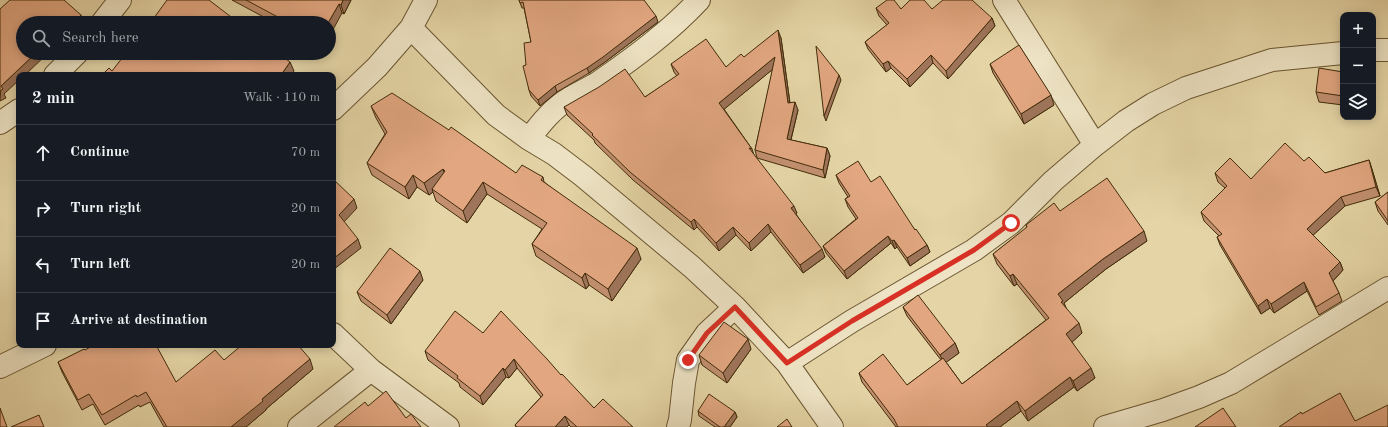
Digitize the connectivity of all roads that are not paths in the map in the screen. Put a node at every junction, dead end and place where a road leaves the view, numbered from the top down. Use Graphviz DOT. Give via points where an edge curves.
graph roads {
  1 [pos="120,0"];
  2 [pos="426,0"];
  3 [pos="699,0"];
  4 [pos="1004,0"];
  5 [pos="107,16"];
  6 [pos="411,28"];
  7 [pos="1376,50"];
  8 [pos="1388,50"];
  9 [pos="1340,53"];
  10 [pos="70,60"];
  11 [pos="58,72"];
  12 [pos="336,106"];
  13 [pos="16,112"];
  14 [pos="0,123"];
  15 [pos="529,139"];
  16 [pos="1095,145"];
  17 [pos="1388,288"];
  18 [pos="735,307"];
  19 [pos="336,337"];
  20 [pos="39,348"];
  21 [pos="787,363"];
  22 [pos="0,367"];
  23 [pos="371,370"];
  24 [pos="299,427"];
  25 [pos="448,427"];
  26 [pos="678,427"];
  27 [pos="832,427"];
  28 [pos="1105,427"];
  1 -- 5 [label="street"];
  2 -- 6 [label="street"];
  3 -- 15 [label="street" via="679,21 635,57 556,108 540,123"];
  4 -- 16 [label="street"];
  6 -- 12 [label="street" via="377,67"];
  6 -- 15 [label="street" via="496,115"];
  7 -- 8 [label="street"];
  9 -- 16 [label="street" via="1272,60 1186,88 1153,104"];
  10 -- 11 [label="street"];
  13 -- 14 [label="street"];
  15 -- 18 [label="street" via="583,176 692,267"];
  16 -- 21 [label="street" via="1011,223 974,250 852,321"];
  17 -- 28 [label="street" via="1231,383 1163,410"];
  18 -- 21 [label="street"];
  18 -- 26 [label="street" via="707,333 688,360"];
  19 -- 23 [label="street"];
  20 -- 22 [label="street"];
  21 -- 27 [label="street"];
  23 -- 24 [label="street"];
  23 -- 25 [label="street"];
}
